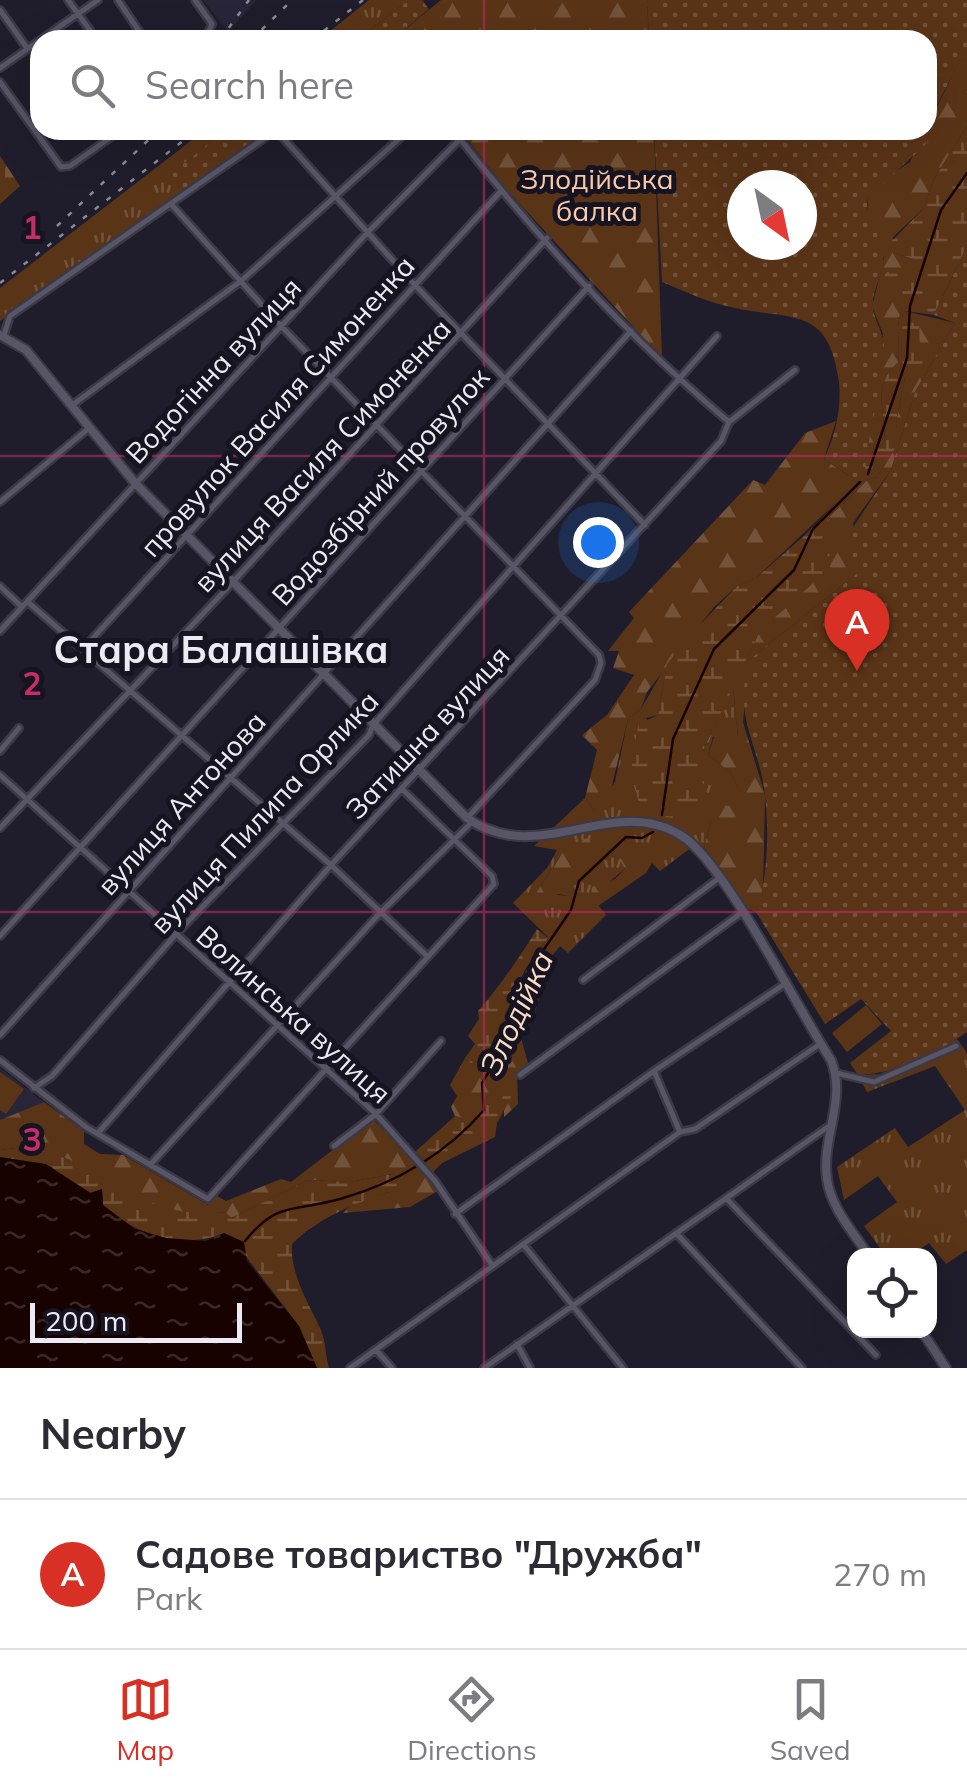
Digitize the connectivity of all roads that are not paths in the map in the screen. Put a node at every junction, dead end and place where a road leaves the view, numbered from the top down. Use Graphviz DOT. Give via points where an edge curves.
graph roads {
  1 [pos="68,0"];
  2 [pos="98,0"];
  3 [pos="118,0"];
  4 [pos="195,0"];
  5 [pos="0,10"];
  6 [pos="78,13"];
  7 [pos="54,30"];
  8 [pos="90,30"];
  9 [pos="138,30"];
  10 [pos="209,30"];
  11 [pos="30,47"];
  12 [pos="27,49"];
  13 [pos="0,68"];
  14 [pos="0,82"];
  15 [pos="30,124"];
  16 [pos="42,140"];
  17 [pos="106,140"];
  18 [pos="262,140"];
  19 [pos="284,140"];
  20 [pos="398,140"];
  21 [pos="458,140"];
  22 [pos="462,140"];
  23 [pos="502,191"];
  24 [pos="334,199"];
  25 [pos="172,204"];
  26 [pos="366,233"];
  27 [pos="547,238"];
  28 [pos="241,281"];
  29 [pos="413,283"];
  30 [pos="590,286"];
  31 [pos="280,326"];
  32 [pos="632,331"];
  33 [pos="461,333"];
  34 [pos="5,336"];
  35 [pos="717,336"];
  36 [pos="795,370"];
  37 [pos="330,376"];
  38 [pos="504,376"];
  39 [pos="681,382"];
  40 [pos="71,406"];
  41 [pos="375,422"];
  42 [pos="729,422"];
  43 [pos="549,424"];
  44 [pos="88,428"];
  45 [pos="420,472"];
  46 [pos="596,473"];
  47 [pos="136,483"];
  48 [pos="0,502"];
  49 [pos="464,518"];
  50 [pos="646,526"];
  51 [pos="186,537"];
  52 [pos="512,568"];
  53 [pos="232,583"];
  54 [pos="0,586"];
  55 [pos="25,604"];
  56 [pos="561,617"];
  57 [pos="279,629"];
  58 [pos="0,631"];
  59 [pos="83,649"];
  60 [pos="325,675"];
  61 [pos="129,691"];
  62 [pos="374,725"];
  63 [pos="19,728"];
  64 [pos="180,736"];
  65 [pos="0,751"];
  66 [pos="418,772"];
  67 [pos="0,774"];
  68 [pos="227,778"];
  69 [pos="402,789"];
  70 [pos="26,800"];
  71 [pos="469,820"];
  72 [pos="280,824"];
  73 [pos="0,828"];
  74 [pos="453,837"];
  75 [pos="79,847"];
  76 [pos="330,865"];
  77 [pos="719,878"];
  78 [pos="129,890"];
  79 [pos="380,914"];
  80 [pos="741,914"];
  81 [pos="176,934"];
  82 [pos="0,936"];
  83 [pos="427,956"];
  84 [pos="584,980"];
  85 [pos="230,983"];
  86 [pos="783,984"];
  87 [pos="279,1026"];
  88 [pos="0,1034"];
  89 [pos="442,1041"];
  90 [pos="820,1043"];
  91 [pos="956,1046"];
  92 [pos="0,1060"];
  93 [pos="326,1068"];
  94 [pos="654,1071"];
  95 [pos="836,1073"];
  96 [pos="520,1075"];
  97 [pos="34,1088"];
  98 [pos="376,1114"];
  99 [pos="833,1123"];
  100 [pos="99,1132"];
  101 [pos="680,1132"];
  102 [pos="334,1146"];
  103 [pos="150,1165"];
  104 [pos="726,1198"];
  105 [pos="455,1214"];
  106 [pos="676,1233"];
  107 [pos="523,1244"];
  108 [pos="864,1248"];
  109 [pos="492,1264"];
  110 [pos="572,1305"];
  111 [pos="926,1338"];
  112 [pos="517,1344"];
  113 [pos="376,1350"];
  114 [pos="876,1355"];
  115 [pos="350,1368"];
  116 [pos="392,1368"];
  117 [pos="484,1368"];
  118 [pos="530,1368"];
  119 [pos="622,1368"];
  120 [pos="802,1368"];
  121 [pos="946,1368"];
  1 -- 6 [label="street"];
  2 -- 6 [label="street"];
  3 -- 9 [label="street"];
  4 -- 10 [label="street"];
  5 -- 12 [label="street"];
  6 -- 7 [label="street"];
  6 -- 8 [label="street"];
  11 -- 12 [label="street"];
  12 -- 13 [label="street"];
  14 -- 15 [label="street"];
  16 -- 17 [label="street" via="61,167"];
  18 -- 25 [label="street"];
  19 -- 24 [label="street"];
  20 -- 24 [label="street"];
  21 -- 26 [label="street, Водогінна вулиця"];
  22 -- 23 [label="street"];
  23 -- 27 [label="street"];
  23 -- 29 [label="street, провулок Василя Симоненка"];
  24 -- 26 [label="street"];
  24 -- 28 [label="street"];
  25 -- 28 [label="street"];
  25 -- 34 [label="street" via="10,316"];
  26 -- 29 [label="street"];
  26 -- 31 [label="street, Водогінна вулиця"];
  27 -- 30 [label="street"];
  27 -- 33 [label="street, вулиця Василя Симоненка"];
  28 -- 31 [label="street"];
  28 -- 40 [label="street"];
  29 -- 33 [label="street"];
  29 -- 37 [label="street, провулок Василя Симоненка"];
  30 -- 32 [label="street"];
  30 -- 38 [label="street, Водозбірний провулок"];
  31 -- 37 [label="street"];
  31 -- 47 [label="street, Водогінна вулиця"];
  32 -- 39 [label="street"];
  32 -- 43 [label="street, вулиця Антонова"];
  33 -- 38 [label="street"];
  33 -- 41 [label="street, вулиця Василя Симоненка"];
  34 -- 40 [label="street"];
  35 -- 39 [label="street, вулиця Пилипа Орлика"];
  36 -- 42 [label="street, Затишна вулиця"];
  37 -- 41 [label="street"];
  37 -- 51 [label="street, провулок Василя Симоненка"];
  38 -- 43 [label="street"];
  38 -- 45 [label="street, Водозбірний провулок"];
  39 -- 42 [label="street"];
  39 -- 46 [label="street, вулиця Пилипа Орлика"];
  40 -- 44 [label="street"];
  41 -- 45 [label="street"];
  41 -- 53 [label="street, вулиця Василя Симоненка"];
  42 -- 50 [label="street, Затишна вулиця" via="721,441"];
  43 -- 46 [label="street"];
  43 -- 49 [label="street, вулиця Антонова"];
  44 -- 47 [label="street"];
  44 -- 48 [label="street"];
  45 -- 49 [label="street"];
  45 -- 57 [label="street, Водозбірний провулок"];
  46 -- 50 [label="street"];
  46 -- 52 [label="street, вулиця Пилипа Орлика"];
  47 -- 51 [label="street"];
  47 -- 55 [label="street, Водогінна вулиця"];
  49 -- 52 [label="street"];
  49 -- 60 [label="street, вулиця Антонова"];
  50 -- 56 [label="street, Затишна вулиця"];
  51 -- 53 [label="street"];
  51 -- 59 [label="street, провулок Василя Симоненка"];
  52 -- 56 [label="street"];
  52 -- 62 [label="street, вулиця Пилипа Орлика"];
  53 -- 57 [label="street"];
  53 -- 61 [label="street, вулиця Василя Симоненка"];
  54 -- 55 [label="street"];
  55 -- 58 [label="street, Водогінна вулиця"];
  55 -- 59 [label="street"];
  56 -- 66 [label="street, Затишна вулиця"];
  56 -- 71 [label="street" via="599,655 595,680"];
  57 -- 60 [label="street"];
  57 -- 64 [label="street, Водозбірний провулок"];
  59 -- 61 [label="street"];
  60 -- 62 [label="street"];
  60 -- 68 [label="street, вулиця Антонова"];
  61 -- 64 [label="street"];
  61 -- 70 [label="street, вулиця Василя Симоненка"];
  62 -- 66 [label="street"];
  62 -- 72 [label="street, вулиця Пилипа Орлика"];
  63 -- 65 [label="street"];
  64 -- 68 [label="street"];
  64 -- 75 [label="street, Водозбірний провулок"];
  66 -- 69 [label="street, Затишна вулиця"];
  66 -- 71 [label="street"];
  67 -- 70 [label="street, Волинська вулиця"];
  68 -- 72 [label="street"];
  68 -- 78 [label="street, вулиця Антонова"];
  69 -- 74 [label="street"];
  69 -- 76 [label="street, Затишна вулиця"];
  70 -- 73 [label="street, вулиця Василя Симоненка"];
  70 -- 75 [label="street, Волинська вулиця"];
  71 -- 74 [label="street"];
  71 -- 77 [label="street" via="504,836 537,838 645,822 684,837"];
  72 -- 76 [label="street"];
  72 -- 81 [label="street, вулиця Пилипа Орлика"];
  74 -- 79 [label="street"];
  74 -- 83 [label="street" via="494,884"];
  75 -- 78 [label="street, Волинська вулиця"];
  75 -- 82 [label="street, Водозбірний провулок"];
  76 -- 79 [label="street"];
  76 -- 85 [label="street, Затишна вулиця"];
  77 -- 80 [label="street"];
  77 -- 84 [label="street"];
  78 -- 81 [label="street, Волинська вулиця"];
  78 -- 88 [label="street, вулиця Антонова"];
  79 -- 83 [label="street"];
  79 -- 87 [label="street"];
  80 -- 86 [label="street"];
  80 -- 96 [label="street"];
  81 -- 85 [label="street, Волинська вулиця"];
  81 -- 97 [label="street, вулиця Пилипа Орлика" via="52,1076"];
  83 -- 93 [label="street"];
  85 -- 87 [label="street, Волинська вулиця"];
  85 -- 100 [label="street, Затишна вулиця"];
  86 -- 90 [label="street"];
  86 -- 94 [label="street"];
  87 -- 93 [label="street, Волинська вулиця"];
  87 -- 103 [label="street"];
  89 -- 98 [label="street"];
  90 -- 95 [label="street"];
  90 -- 101 [label="street" via="695,1130"];
  91 -- 95 [label="street" via="874,1082"];
  92 -- 97 [label="street"];
  93 -- 98 [label="street, Волинська вулиця"];
  93 -- 103 [label="street" via="208,1200"];
  94 -- 101 [label="street"];
  94 -- 105 [label="street"];
  95 -- 99 [label="street"];
  97 -- 100 [label="street"];
  98 -- 102 [label="street"];
  98 -- 105 [label="street, Волинська вулиця"];
  99 -- 104 [label="street"];
  99 -- 108 [label="street" via="826,1167 831,1194"];
  100 -- 103 [label="street"];
  101 -- 107 [label="street"];
  104 -- 106 [label="street"];
  104 -- 114 [label="street"];
  105 -- 109 [label="street, Волинська вулиця"];
  106 -- 110 [label="street"];
  106 -- 120 [label="street"];
  107 -- 109 [label="street"];
  107 -- 110 [label="street"];
  109 -- 113 [label="street"];
  110 -- 112 [label="street"];
  110 -- 119 [label="street"];
  111 -- 121 [label="street"];
  112 -- 117 [label="street"];
  112 -- 118 [label="street"];
  113 -- 115 [label="street"];
  113 -- 116 [label="street"];
}
